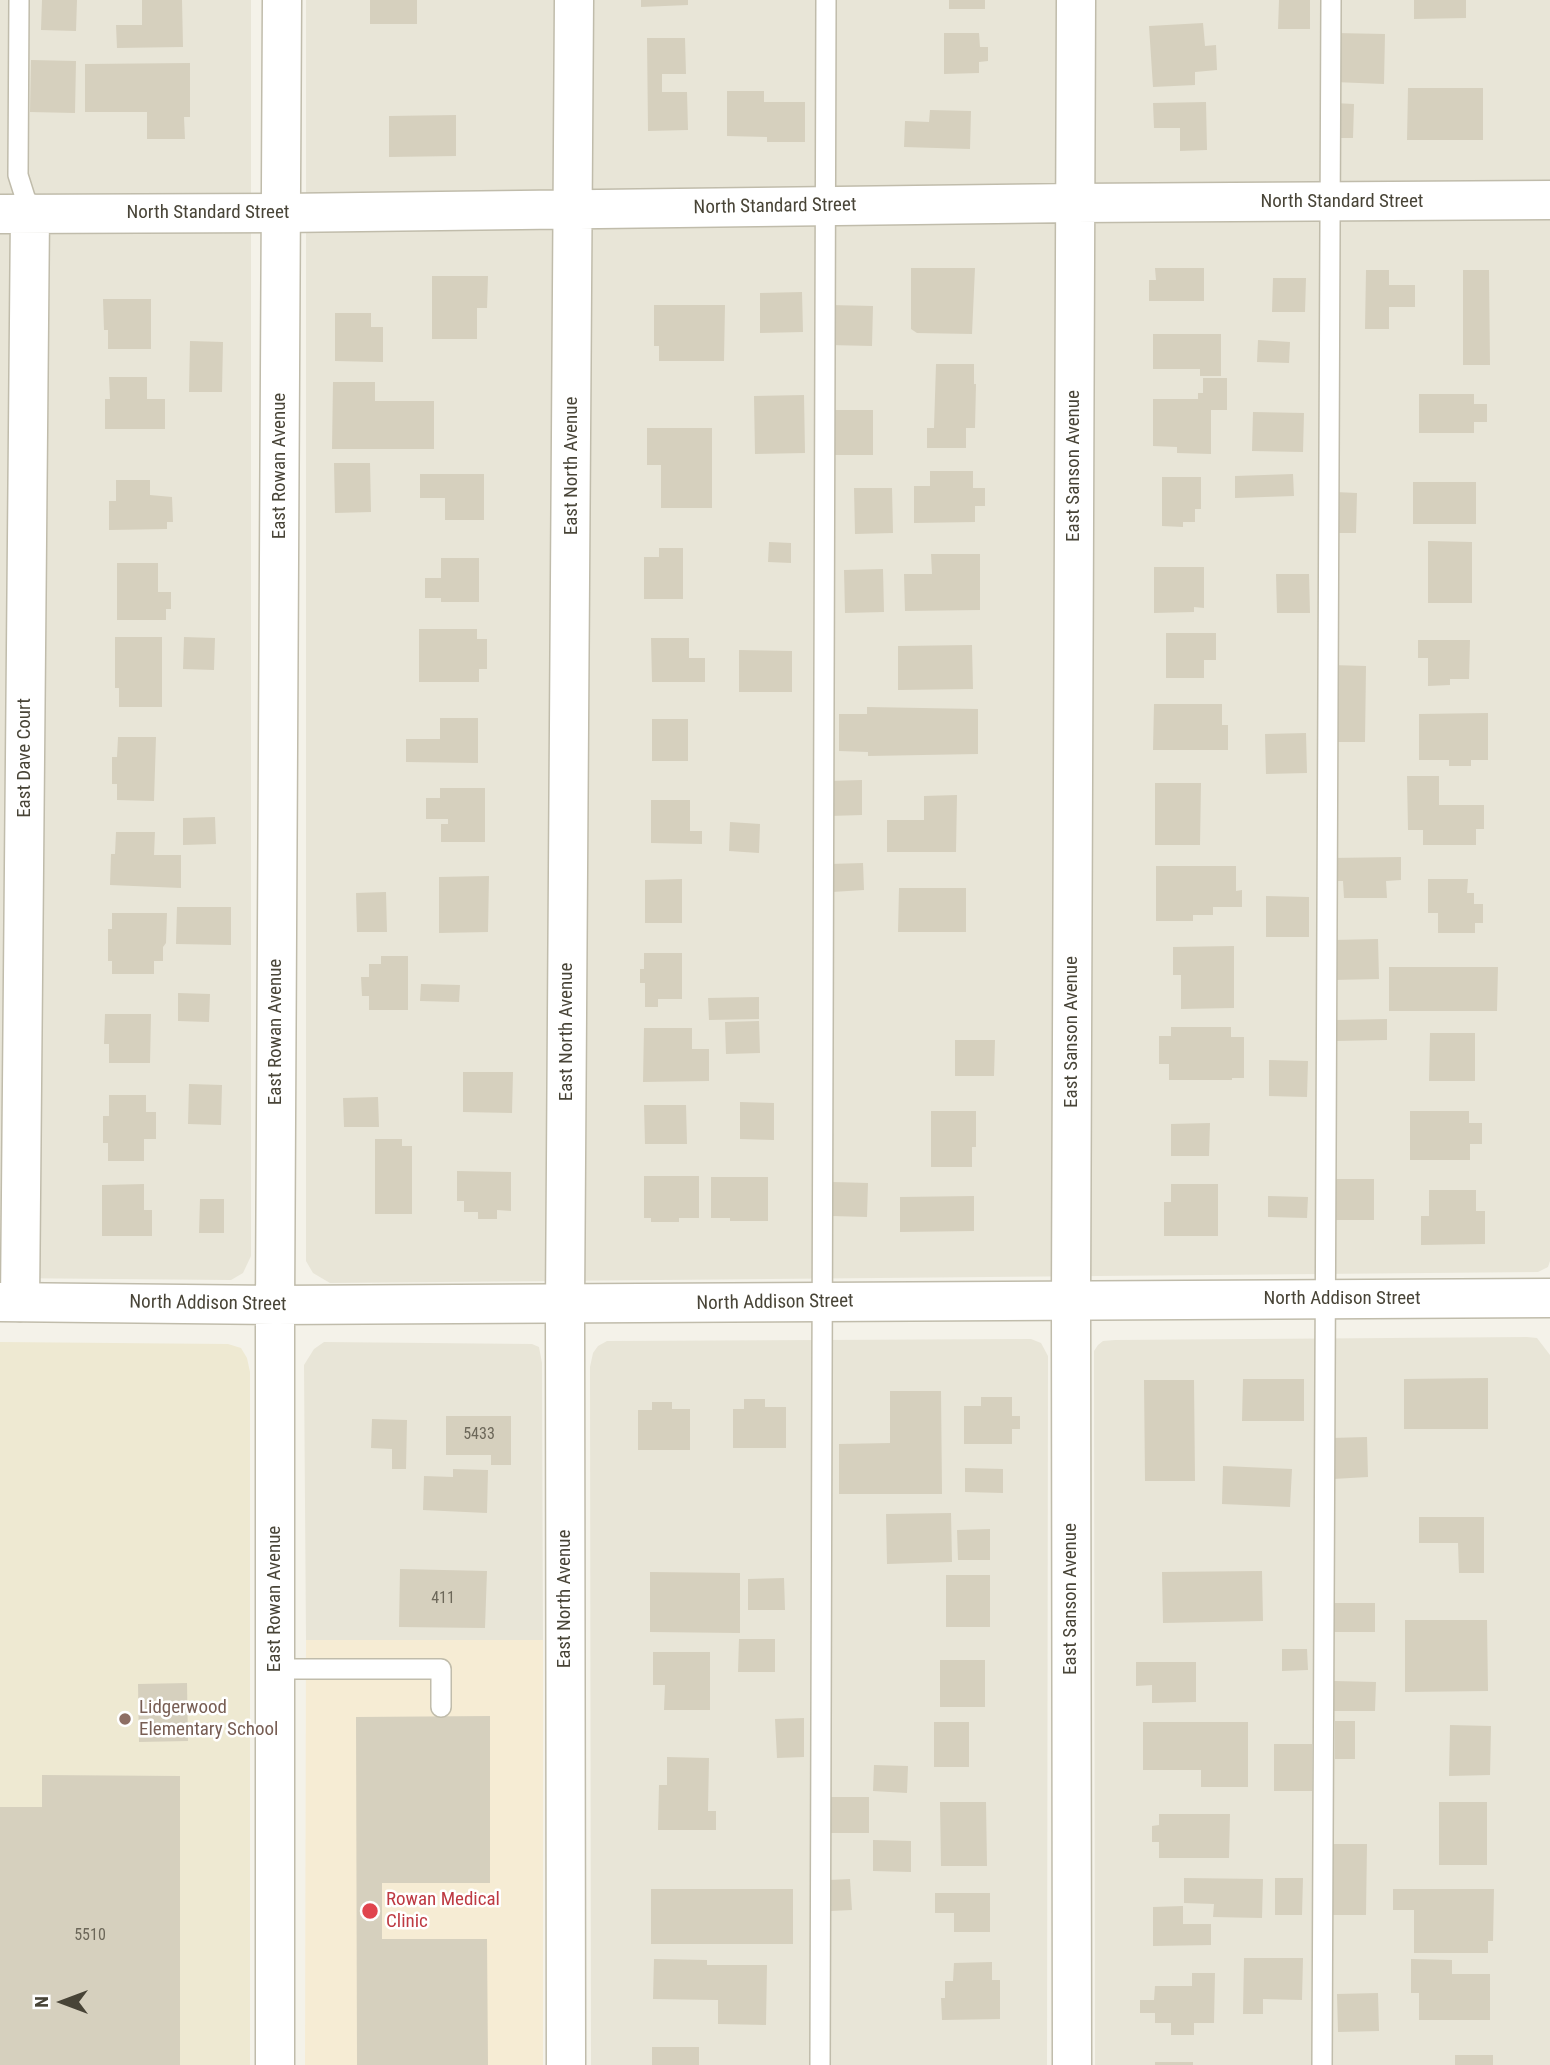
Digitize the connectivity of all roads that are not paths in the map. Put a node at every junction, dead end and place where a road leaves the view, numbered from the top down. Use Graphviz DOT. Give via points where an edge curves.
graph roads {
  1 [pos="19,0"];
  2 [pos="282,0"];
  3 [pos="574,0"];
  4 [pos="826,0"];
  5 [pos="1076,0"];
  6 [pos="1331,0"];
  7 [pos="1550,200"];
  8 [pos="1331,202"];
  9 [pos="1075,203"];
  10 [pos="826,207"];
  11 [pos="575,210"];
  12 [pos="15,214"];
  13 [pos="282,214"];
  14 [pos="1550,1298"];
  15 [pos="1071,1299"];
  16 [pos="1326,1299"];
  17 [pos="10,1302"];
  18 [pos="821,1303"];
  19 [pos="565,1304"];
  20 [pos="275,1305"];
  21 [pos="275,1669"];
  22 [pos="441,1707"];
  23 [pos="275,2065"];
  24 [pos="566,2065"];
  25 [pos="820,2065"];
  26 [pos="1072,2065"];
  27 [pos="1322,2065"];
  1 -- 12 [label="lane"];
  2 -- 13 [label="street, East Rowan Avenue"];
  3 -- 11 [label="street, East North Avenue"];
  4 -- 10 [label="lane"];
  5 -- 9 [label="street, East Sanson Avenue"];
  6 -- 8 [label="lane"];
  7 -- 8 [label="street, North Standard Street"];
  8 -- 9 [label="street, North Standard Street"];
  8 -- 16 [label="lane"];
  9 -- 10 [label="street, North Standard Street"];
  9 -- 15 [label="street, East Sanson Avenue"];
  10 -- 11 [label="street, North Standard Street"];
  10 -- 18 [label="lane"];
  11 -- 13 [label="street, North Standard Street"];
  11 -- 19 [label="street, East North Avenue"];
  12 -- 13 [label="street, North Standard Street"];
  12 -- 17 [label="street, East Dave Court"];
  13 -- 20 [label="street, East Rowan Avenue"];
  14 -- 16 [label="street, North Addison Street"];
  15 -- 16 [label="street, North Addison Street"];
  15 -- 18 [label="street, North Addison Street"];
  15 -- 26 [label="street, East Sanson Avenue"];
  16 -- 27 [label="lane"];
  17 -- 20 [label="street, North Addison Street"];
  18 -- 19 [label="street, North Addison Street"];
  18 -- 25 [label="lane"];
  19 -- 20 [label="street, North Addison Street"];
  19 -- 24 [label="street, East North Avenue"];
  20 -- 21 [label="street, East Rowan Avenue"];
  21 -- 22 [label="lane" via="441,1669"];
  21 -- 23 [label="street, East Rowan Avenue"];
}
